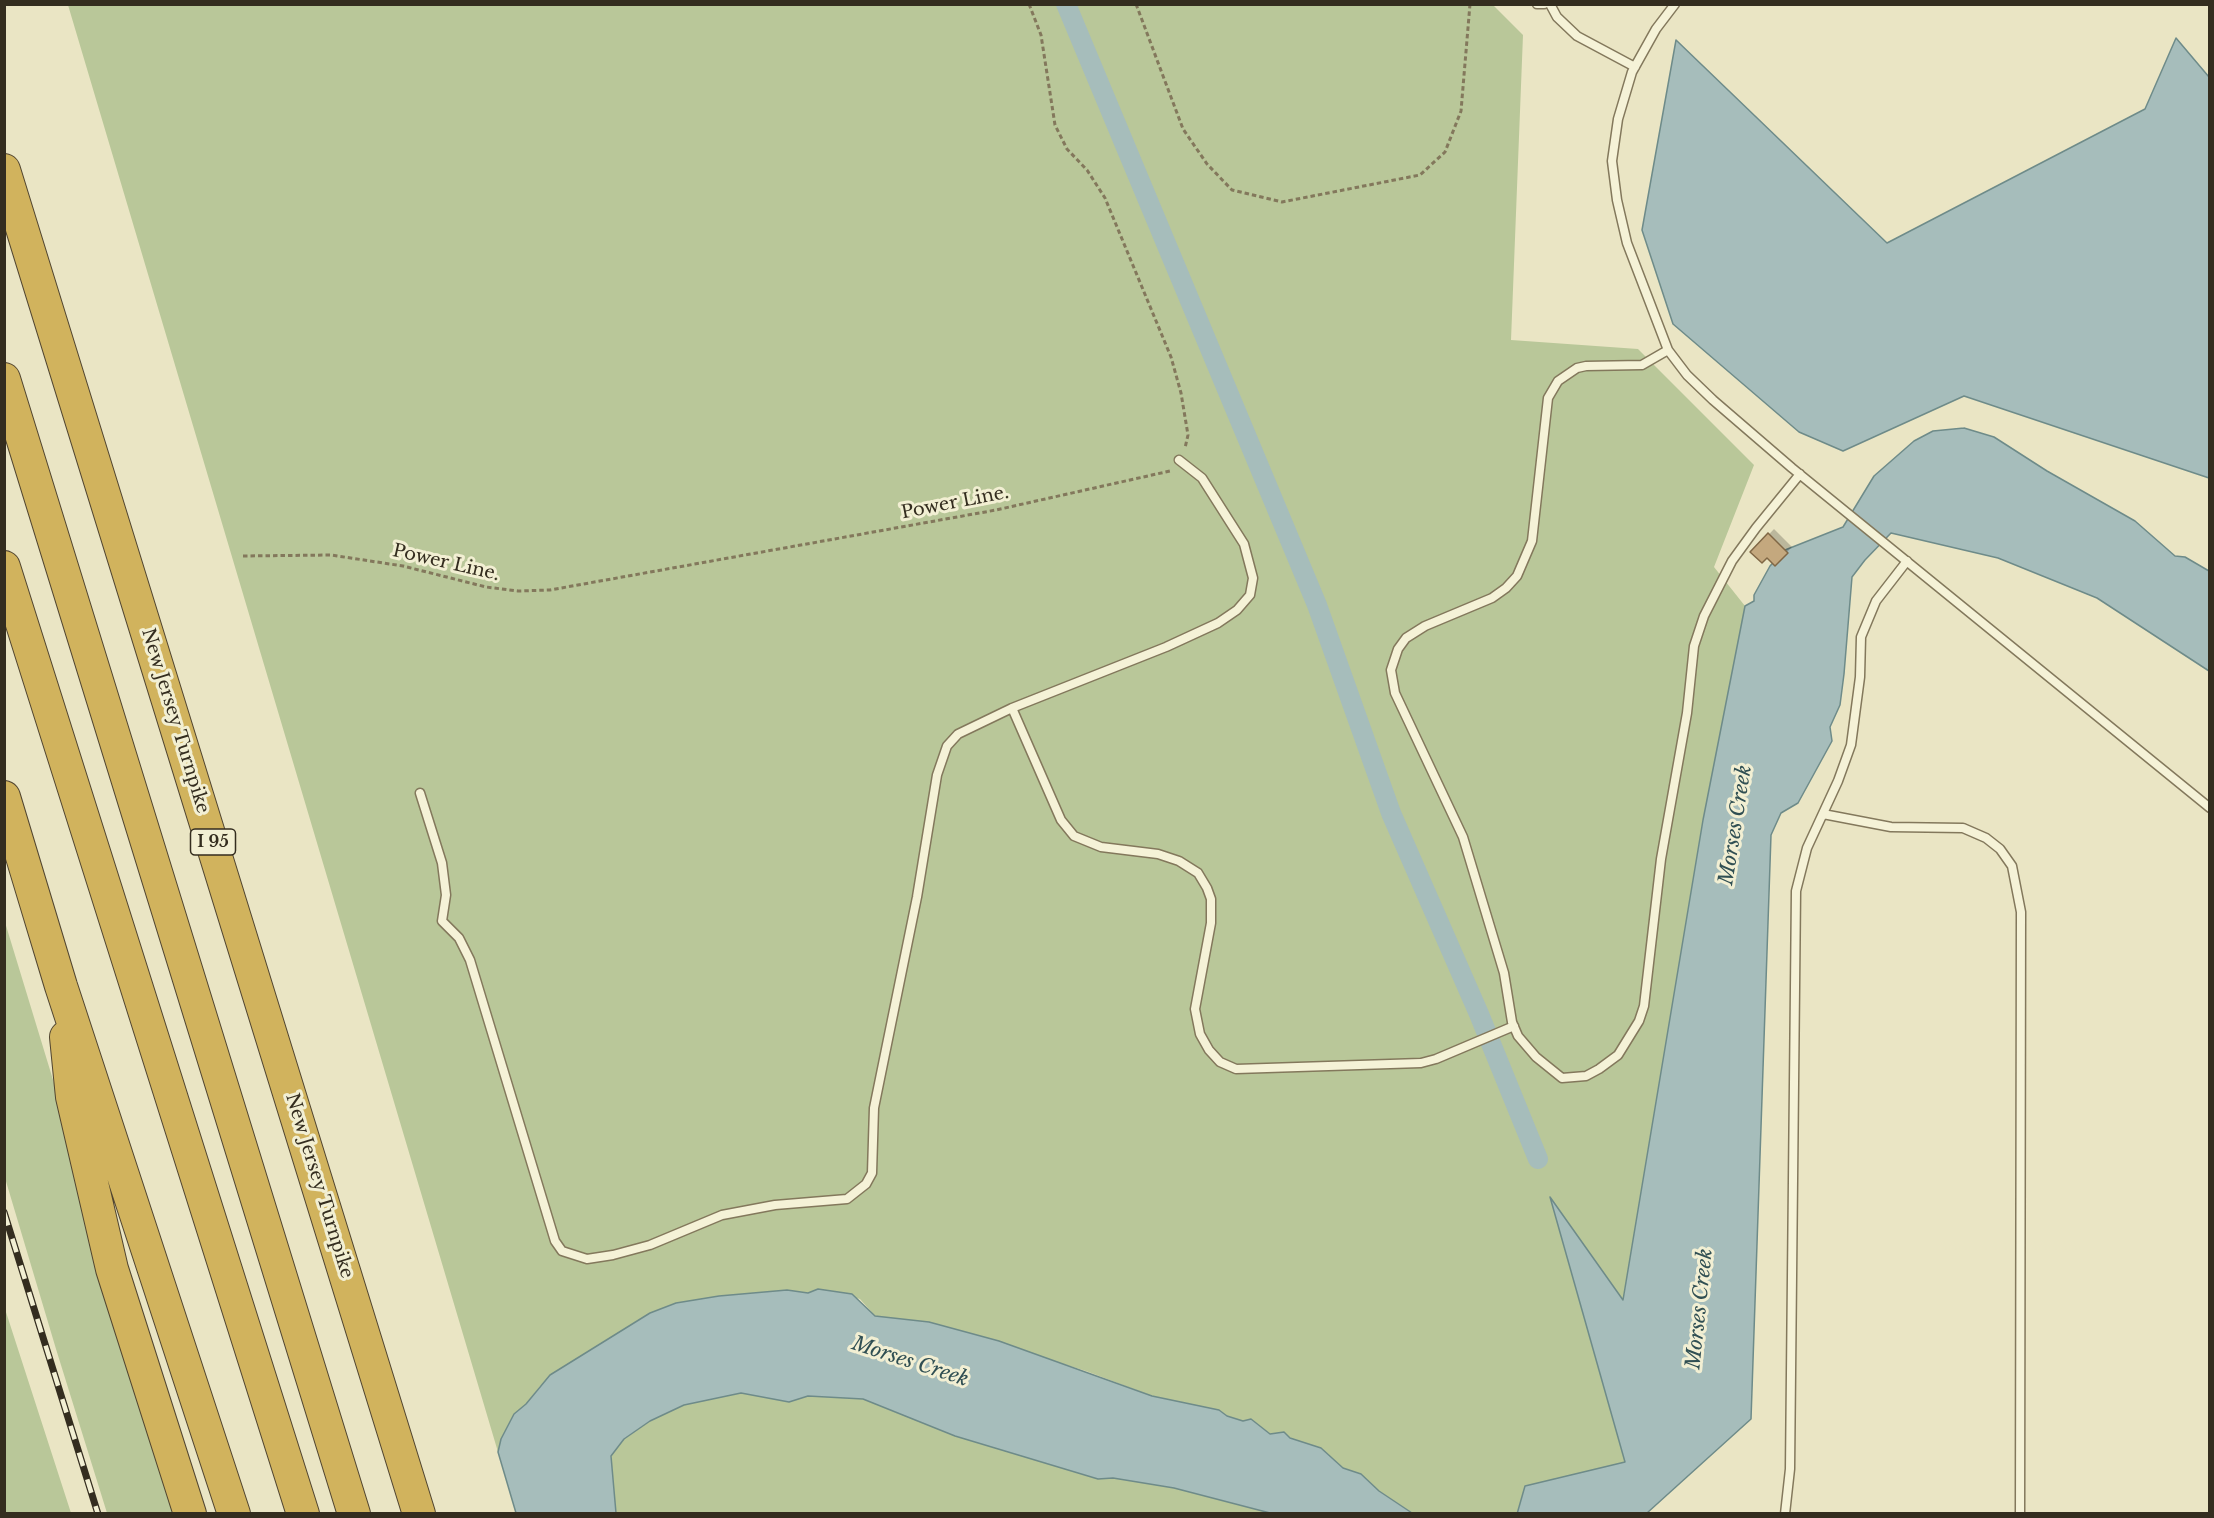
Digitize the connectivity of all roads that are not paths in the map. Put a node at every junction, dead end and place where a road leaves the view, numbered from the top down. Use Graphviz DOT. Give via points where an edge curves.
graph roads {
  1 [pos="1537,4"];
  2 [pos="1545,4"];
  3 [pos="1550,4"];
  4 [pos="1675,4"];
  5 [pos="1635,67"];
  6 [pos="4,170"];
  7 [pos="1668,350"];
  8 [pos="4,380"];
  9 [pos="1179,460"];
  10 [pos="1800,474"];
  11 [pos="1907,561"];
  12 [pos="4,567"];
  13 [pos="1012,708"];
  14 [pos="420,793"];
  15 [pos="4,797"];
  16 [pos="2210,808"];
  17 [pos="1823,814"];
  18 [pos="61,986"];
  19 [pos="1514,1026"];
  20 [pos="190,1514"];
  21 [pos="234,1514"];
  22 [pos="303,1514"];
  23 [pos="354,1514"];
  24 [pos="419,1514"];
  25 [pos="1785,1514"];
  26 [pos="2020,1514"];
  1 -- 2 [label="lane"];
  3 -- 5 [label="lane" via="1557,17 1577,36"];
  4 -- 5 [label="lane"];
  5 -- 7 [label="lane" via="1618,119 1612,161 1628,243"];
  6 -- 24 [label="highway, New Jersey Turnpike / I 95"];
  7 -- 10 [label="lane" via="1713,400"];
  7 -- 19 [label="lane" via="1642,364 1586,366 1558,381 1548,398 1532,541 1517,576 1492,598 1406,638 1393,659 1395,693 1463,837 1474,870 1504,974"];
  8 -- 23 [label="highway"];
  9 -- 13 [label="lane" via="1202,478 1244,544 1253,578 1250,595 1237,610 1208,628"];
  10 -- 11 [label="lane"];
  10 -- 19 [label="lane" via="1732,561 1704,616 1694,646 1639,1021 1618,1055 1599,1069 1574,1079 1562,1078 1548,1069"];
  11 -- 16 [label="lane"];
  11 -- 17 [label="lane" via="1875,601 1861,637 1851,745"];
  12 -- 22 [label="highway"];
  13 -- 14 [label="lane" via="958,734 942,758 874,1108 872,1173 867,1184 847,1198 722,1215 650,1245 587,1259 562,1251 555,1241 470,960 459,938 442,921 446,895 442,863"];
  13 -- 19 [label="lane" via="1061,820 1074,836 1101,847 1158,854 1179,861 1198,873 1207,888 1211,923 1195,1009 1200,1034 1220,1062 1236,1069 1421,1063"];
  15 -- 18 [label="highway"];
  17 -- 25 [label="lane" via="1807,848 1796,891 1790,1469"];
  17 -- 26 [label="lane" via="1891,827 1963,828 1993,844 2012,866 2021,912"];
  18 -- 20 [label="highway" via="72,1097 95,1200 131,1332"];
  18 -- 21 [label="highway"];
}
